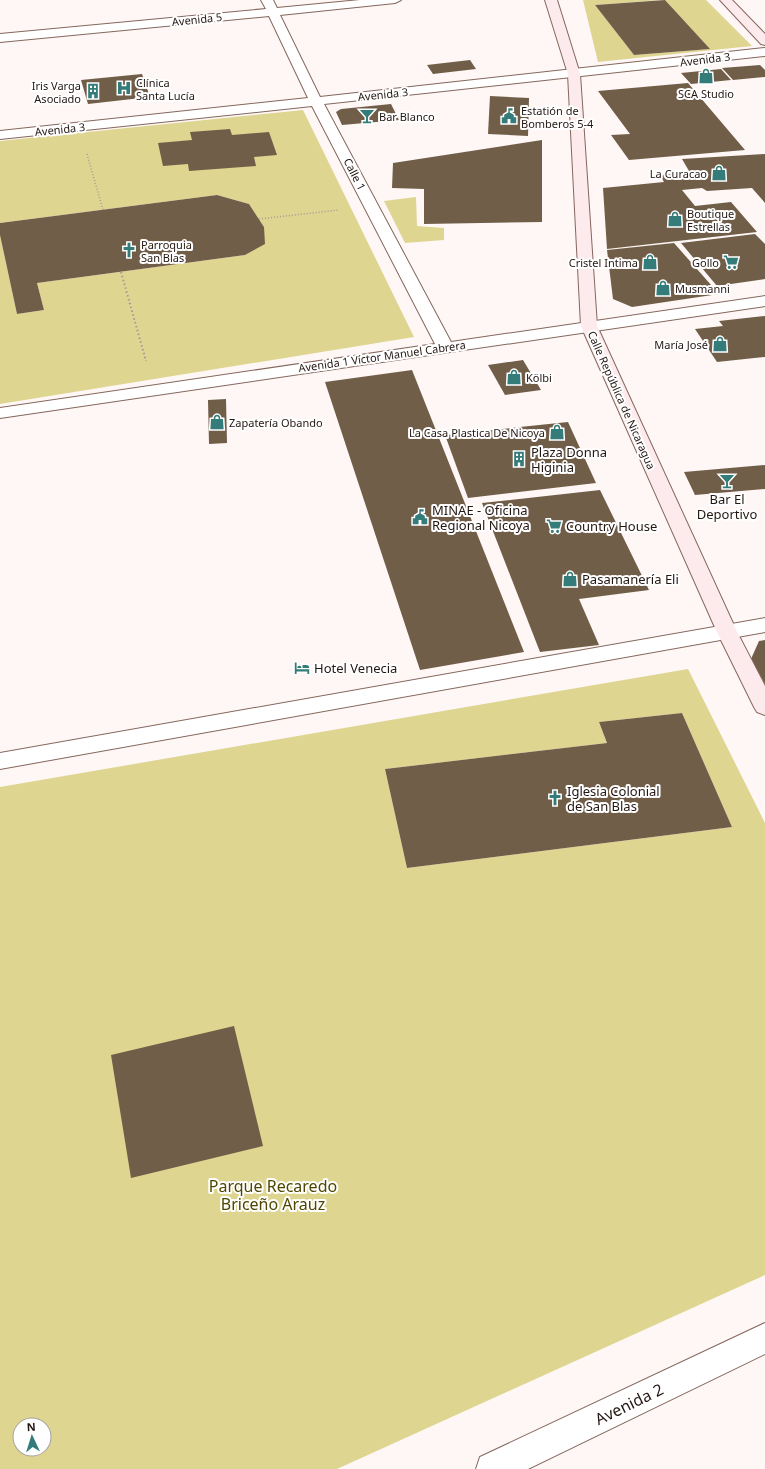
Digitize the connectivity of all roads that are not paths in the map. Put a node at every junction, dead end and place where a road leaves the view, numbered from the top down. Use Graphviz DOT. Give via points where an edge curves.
graph roads {
  1 [pos="395,0"];
  2 [pos="551,0"];
  3 [pos="726,0"];
  4 [pos="270,6"];
  5 [pos="0,38"];
  6 [pos="765,41"];
  7 [pos="765,52"];
  8 [pos="574,74"];
  9 [pos="316,101"];
  10 [pos="0,135"];
  11 [pos="765,301"];
  12 [pos="589,326"];
  13 [pos="445,347"];
  14 [pos="0,413"];
  15 [pos="765,625"];
  16 [pos="727,632"];
  17 [pos="765,707"];
  18 [pos="0,761"];
  19 [pos="765,1338"];
  20 [pos="492,1469"];
  1 -- 4 [label="street, Avenida 5"];
  2 -- 8 [label="main road, Calle República de Nicaragua"];
  3 -- 6 [label="main road"];
  4 -- 5 [label="street, Avenida 5"];
  4 -- 9 [label="street, Calle 1"];
  7 -- 8 [label="street, Avenida 3"];
  8 -- 9 [label="street, Avenida 3"];
  8 -- 12 [label="main road, Calle República de Nicaragua"];
  9 -- 10 [label="street, Avenida 3"];
  9 -- 13 [label="street, Calle 1"];
  11 -- 12 [label="street, Avenida 1 Víctor Manuel Cabrera"];
  12 -- 13 [label="street, Avenida 1 Víctor Manuel Cabrera"];
  12 -- 16 [label="main road, Calle República de Nicaragua"];
  13 -- 14 [label="street, Avenida 1 Víctor Manuel Cabrera"];
  15 -- 16 [label="street"];
  16 -- 17 [label="main road, Calle República de Nicaragua"];
  16 -- 18 [label="street"];
  19 -- 20 [label="street, Avenida 2"];
}
